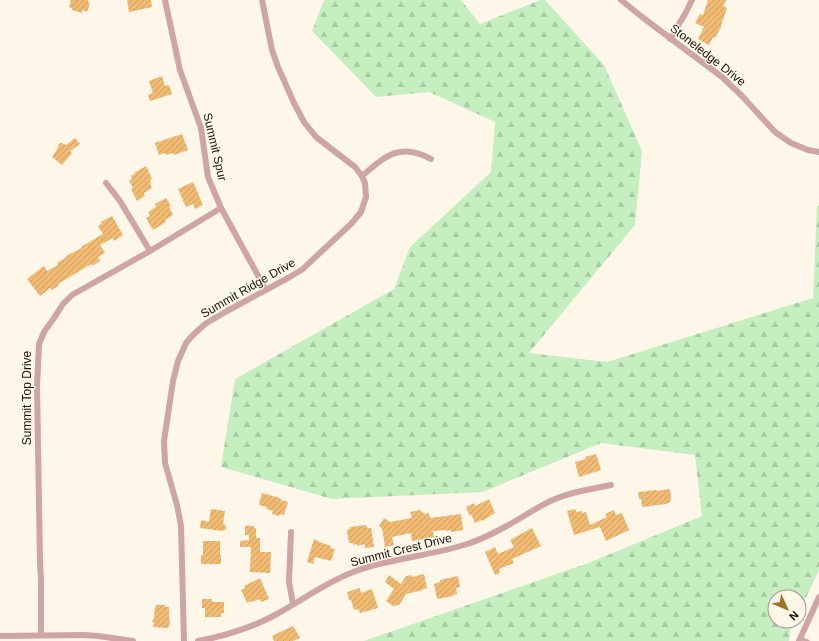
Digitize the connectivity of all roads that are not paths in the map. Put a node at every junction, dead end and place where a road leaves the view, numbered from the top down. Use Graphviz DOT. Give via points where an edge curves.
graph roads {
  1 [pos="165,0"];
  2 [pos="262,0"];
  3 [pos="621,0"];
  4 [pos="692,0"];
  5 [pos="670,39"];
  6 [pos="819,152"];
  7 [pos="431,159"];
  8 [pos="362,176"];
  9 [pos="106,183"];
  10 [pos="221,208"];
  11 [pos="150,251"];
  12 [pos="266,290"];
  13 [pos="611,485"];
  14 [pos="291,532"];
  15 [pos="819,597"];
  16 [pos="293,604"];
  17 [pos="41,635"];
  18 [pos="0,636"];
  19 [pos="800,639"];
  20 [pos="133,641"];
  21 [pos="184,641"];
  22 [pos="198,641"];
  23 [pos="808,641"];
  1 -- 10 [label="street, Summit Spur" via="180,70 201,128 208,177"];
  2 -- 8 [label="street" via="274,56 304,122 316,137 355,167"];
  3 -- 5 [label="street, Stoneledge Drive"];
  4 -- 5 [label="street"];
  5 -- 6 [label="street, Stoneledge Drive" via="722,77 775,132 791,144"];
  7 -- 8 [label="street" via="413,151 397,152 387,156"];
  8 -- 12 [label="street, Summit Ridge Drive" via="366,197 361,212 351,224 303,269"];
  9 -- 11 [label="street"];
  10 -- 11 [label="street, Summit Top Drive"];
  10 -- 12 [label="street, Summit Spur"];
  11 -- 17 [label="street, Summit Top Drive" via="72,295 44,332 39,344 37,386"];
  12 -- 21 [label="street, Summit Ridge Drive" via="202,327 186,343 178,360 164,441 165,463 182,526"];
  13 -- 16 [label="street, Summit Crest Drive" via="555,499 493,533 465,545 348,574"];
  14 -- 16 [label="street" via="290,582"];
  15 -- 19 [label="street"];
  16 -- 22 [label="street, Summit Crest Drive" via="255,625"];
  17 -- 18 [label="street"];
  17 -- 20 [label="street" via="91,636"];
  19 -- 23 [label="lane"];
}
